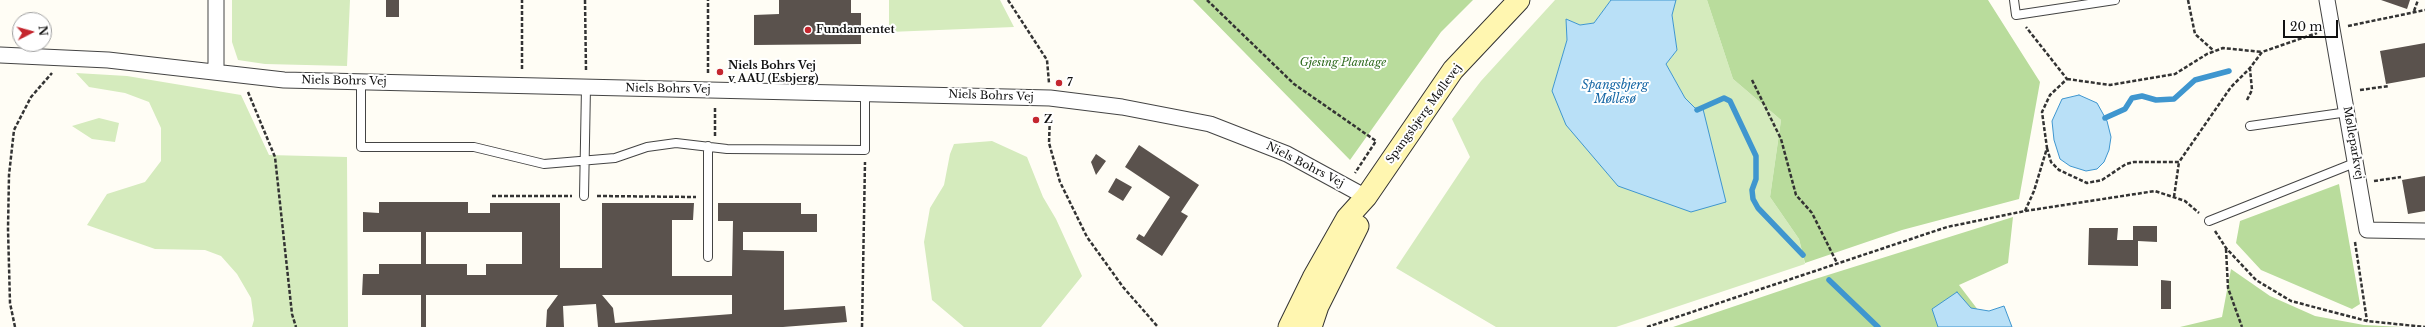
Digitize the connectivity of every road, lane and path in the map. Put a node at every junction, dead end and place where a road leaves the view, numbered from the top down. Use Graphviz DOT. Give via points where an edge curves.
graph roads {
  1 [pos="216,0"];
  2 [pos="522,0"];
  3 [pos="585,0"];
  4 [pos="708,0"];
  5 [pos="1008,0"];
  6 [pos="1207,0"];
  7 [pos="1519,0"];
  8 [pos="2014,0"];
  9 [pos="2115,0"];
  10 [pos="2188,0"];
  11 [pos="2327,0"];
  12 [pos="2418,0"];
  13 [pos="2425,10"];
  14 [pos="2414,12"];
  15 [pos="2016,15"];
  16 [pos="2332,29"];
  17 [pos="2214,51"];
  18 [pos="2262,52"];
  19 [pos="0,55"];
  20 [pos="66,58"];
  21 [pos="2250,68"];
  22 [pos="216,71"];
  23 [pos="241,76"];
  24 [pos="2067,79"];
  25 [pos="1752,80"];
  26 [pos="361,82"];
  27 [pos="522,86"];
  28 [pos="2389,86"];
  29 [pos="586,87"];
  30 [pos="708,89"];
  31 [pos="865,92"];
  32 [pos="2344,93"];
  33 [pos="1050,98"];
  34 [pos="2247,100"];
  35 [pos="2348,112"];
  36 [pos="2250,126"];
  37 [pos="711,147"];
  38 [pos="2047,148"];
  39 [pos="865,150"];
  40 [pos="585,162"];
  41 [pos="2179,162"];
  42 [pos="2357,162"];
  43 [pos="2402,178"];
  44 [pos="2360,184"];
  45 [pos="1346,186"];
  46 [pos="492,196"];
  47 [pos="584,196"];
  48 [pos="708,196"];
  49 [pos="1366,197"];
  50 [pos="2174,197"];
  51 [pos="2025,211"];
  52 [pos="2209,221"];
  53 [pos="2367,230"];
  54 [pos="2425,231"];
  55 [pos="2226,248"];
  56 [pos="708,257"];
  57 [pos="1837,263"];
  58 [pos="2367,321"];
  59 [pos="15,327"];
  60 [pos="296,327"];
  61 [pos="862,327"];
  62 [pos="1158,327"];
  63 [pos="1289,327"];
  64 [pos="1311,327"];
  65 [pos="1647,327"];
  66 [pos="2242,327"];
  67 [pos="2425,327"];
  1 -- 22 [label="street"];
  2 -- 27 [label="path"];
  3 -- 29 [label="path"];
  4 -- 30 [label="path"];
  5 -- 33 [label="path" via="1047,60"];
  6 -- 45 [label="path" via="1294,84 1376,141"];
  7 -- 49 [label="street, Spangsbjerg Møllevej" via="1453,70"];
  8 -- 15 [label="lane"];
  9 -- 15 [label="lane"];
  10 -- 17 [label="path" via="2195,34"];
  11 -- 16 [label="street, Mølleparkvej"];
  12 -- 14 [label="path"];
  13 -- 14 [label="path"];
  14 -- 16 [label="path"];
  15 -- 24 [label="path"];
  16 -- 18 [label="path" via="2295,39"];
  16 -- 32 [label="street, Mølleparkvej"];
  17 -- 18 [label="path" via="2223,48"];
  17 -- 24 [label="path" via="2175,74 2110,85"];
  18 -- 21 [label="path"];
  19 -- 20 [label="street, Niels Bohrs Vej"];
  20 -- 22 [label="street, Niels Bohrs Vej"];
  20 -- 59 [label="path" via="31,97 14,130 9,175 8,229 10,303"];
  21 -- 34 [label="path" via="2252,90"];
  21 -- 41 [label="path" via="2232,87"];
  22 -- 23 [label="street, Niels Bohrs Vej"];
  23 -- 26 [label="street, Niels Bohrs Vej"];
  23 -- 60 [label="path" via="275,157 292,314"];
  24 -- 38 [label="path" via="2050,95 2042,112"];
  25 -- 57 [label="path" via="1781,139 1796,195 1812,213"];
  26 -- 27 [label="street, Niels Bohrs Vej"];
  26 -- 40 [label="lane" via="361,147 474,147 544,164"];
  27 -- 29 [label="street, Niels Bohrs Vej"];
  28 -- 32 [label="path"];
  29 -- 30 [label="street, Niels Bohrs Vej"];
  29 -- 40 [label="lane"];
  30 -- 31 [label="street, Niels Bohrs Vej"];
  30 -- 37 [label="path" via="716,108"];
  31 -- 33 [label="street, Niels Bohrs Vej"];
  31 -- 39 [label="lane"];
  32 -- 35 [label="street, Mølleparkvej"];
  33 -- 45 [label="street, Niels Bohrs Vej" via="1122,107 1210,124 1287,154"];
  33 -- 62 [label="path" via="1049,143 1060,182 1087,236 1123,287"];
  35 -- 36 [label="lane"];
  35 -- 42 [label="street, Mølleparkvej"];
  37 -- 39 [label="lane"];
  37 -- 40 [label="lane" via="676,143 647,146 615,158"];
  37 -- 48 [label="lane"];
  38 -- 41 [label="path" via="2051,162 2059,170 2087,183 2102,180 2134,162"];
  38 -- 51 [label="path"];
  39 -- 61 [label="path"];
  40 -- 47 [label="lane"];
  41 -- 50 [label="path"];
  42 -- 44 [label="street, Mølleparkvej"];
  42 -- 52 [label="lane"];
  43 -- 44 [label="path"];
  44 -- 53 [label="street, Mølleparkvej"];
  45 -- 49 [label="street, Niels Bohrs Vej"];
  46 -- 47 [label="path"];
  47 -- 48 [label="path"];
  48 -- 56 [label="lane"];
  49 -- 63 [label="street, Spangsbjerg Møllevej" via="1347,218"];
  49 -- 64 [label="street, Spangsbjerg Møllevej" via="1359,223 1318,306"];
  50 -- 51 [label="path" via="2155,191"];
  50 -- 52 [label="path" via="2184,201"];
  51 -- 57 [label="path" via="1947,227"];
  52 -- 55 [label="path"];
  53 -- 54 [label="street"];
  53 -- 58 [label="path" via="2355,240"];
  55 -- 58 [label="path" via="2256,280 2291,301"];
  55 -- 66 [label="path" via="2228,288"];
  57 -- 65 [label="path"];
  58 -- 67 [label="path"];
}
